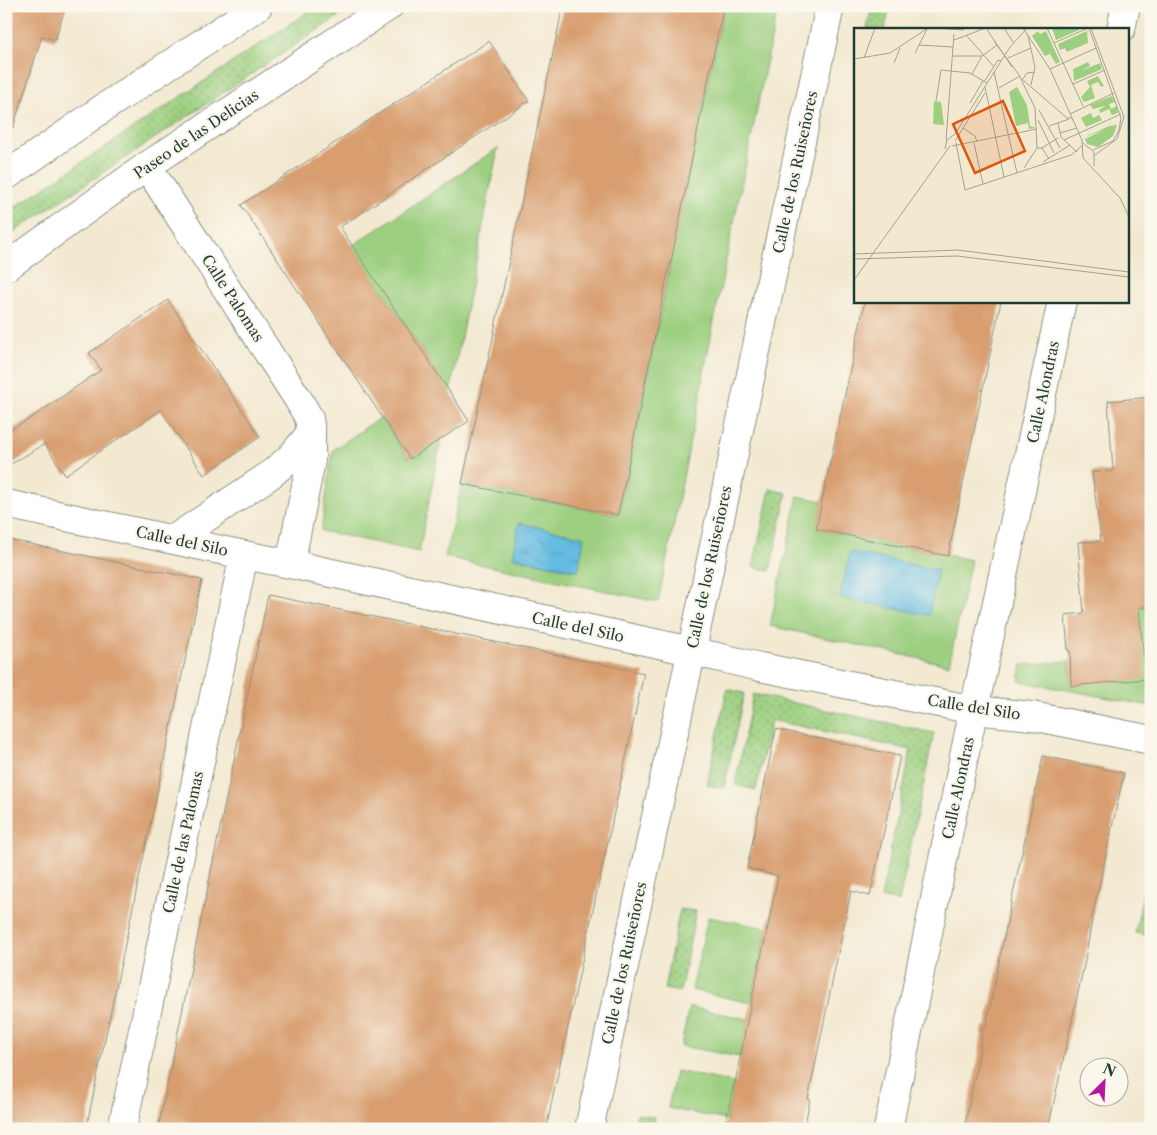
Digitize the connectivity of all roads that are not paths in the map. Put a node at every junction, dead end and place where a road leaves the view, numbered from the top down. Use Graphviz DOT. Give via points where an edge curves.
graph roads {
  1 [pos="258,6"];
  2 [pos="389,6"];
  3 [pos="830,6"];
  4 [pos="1126,6"];
  5 [pos="1121,28"];
  6 [pos="147,166"];
  7 [pos="6,176"];
  8 [pos="6,267"];
  9 [pos="1062,302"];
  10 [pos="311,433"];
  11 [pos="6,504"];
  12 [pos="174,539"];
  13 [pos="244,555"];
  14 [pos="290,564"];
  15 [pos="691,651"];
  16 [pos="974,710"];
  17 [pos="1151,740"];
  18 [pos="122,1129"];
  19 [pos="589,1129"];
  20 [pos="888,1129"];
  1 -- 7 [label="street"];
  2 -- 6 [label="street, Paseo de las Delicias"];
  3 -- 15 [label="street, Calle de los Ruiseñores"];
  4 -- 5 [label="street"];
  6 -- 8 [label="street, Paseo de las Delicias"];
  6 -- 10 [label="street, Calle Palomas" via="298,399 308,418"];
  9 -- 16 [label="street, Calle Alondras"];
  10 -- 12 [label="street" via="270,475"];
  10 -- 14 [label="street, Calle Palomas" via="311,461"];
  11 -- 12 [label="street, Calle del Silo"];
  12 -- 13 [label="street, Calle del Silo"];
  13 -- 14 [label="street, Calle del Silo"];
  13 -- 18 [label="street, Calle de las Palomas"];
  14 -- 15 [label="street, Calle del Silo"];
  15 -- 16 [label="street, Calle del Silo"];
  15 -- 19 [label="street, Calle de los Ruiseñores"];
  16 -- 17 [label="street, Calle del Silo" via="1032,716"];
  16 -- 20 [label="street, Calle Alondras"];
}
